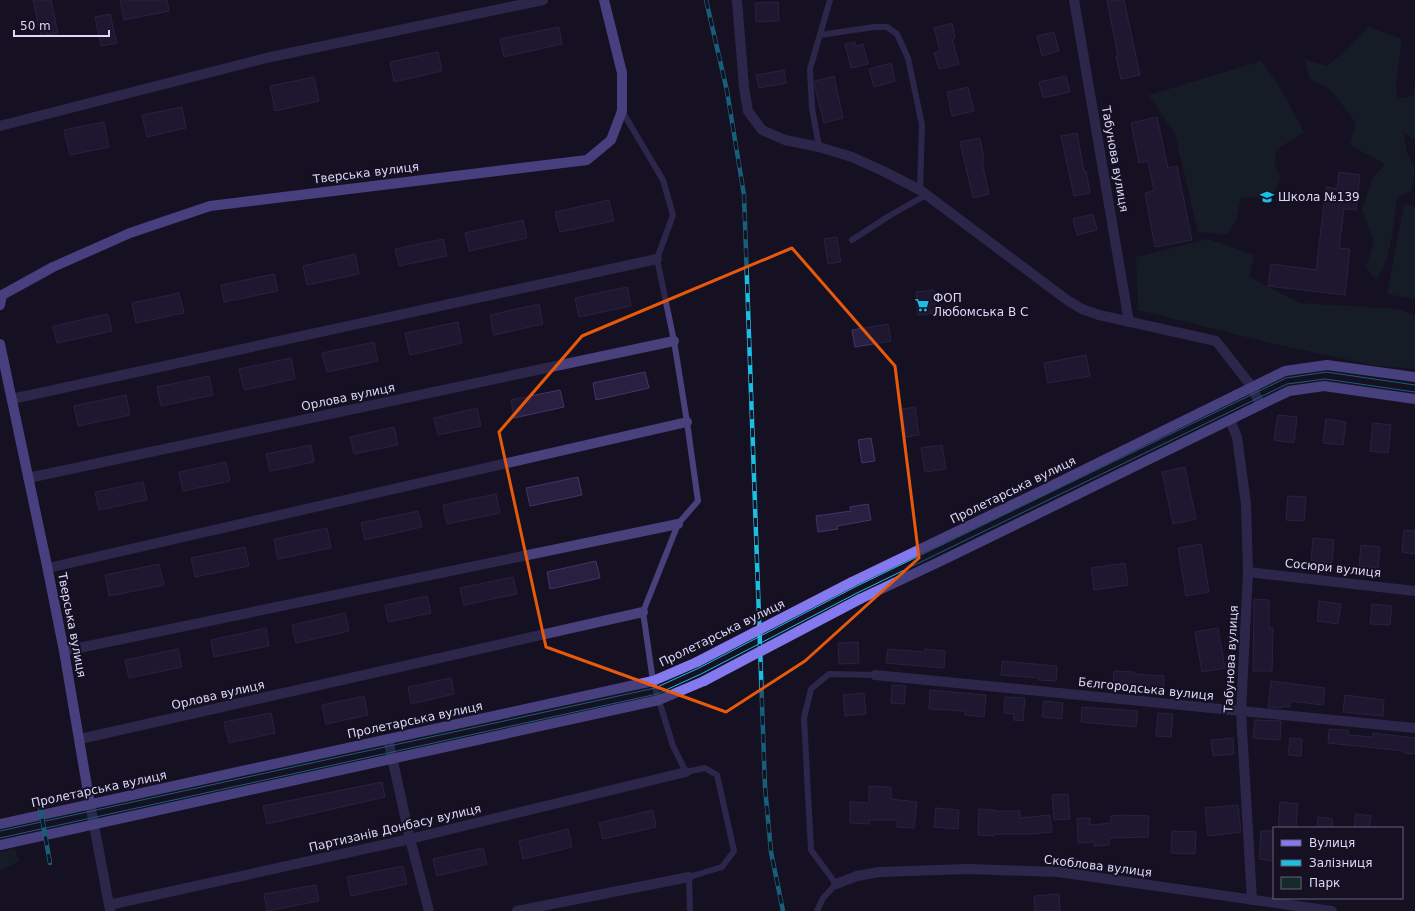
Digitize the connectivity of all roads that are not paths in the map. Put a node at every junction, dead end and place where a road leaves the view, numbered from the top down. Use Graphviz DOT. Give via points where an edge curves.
graph roads {
  1 [pos="543,0"];
  2 [pos="604,0"];
  3 [pos="737,0"];
  4 [pos="830,0"];
  5 [pos="1074,0"];
  6 [pos="820,35"];
  7 [pos="622,111"];
  8 [pos="0,126"];
  9 [pos="819,147"];
  10 [pos="923,192"];
  11 [pos="852,240"];
  12 [pos="657,259"];
  13 [pos="1,298"];
  14 [pos="1129,322"];
  15 [pos="674,341"];
  16 [pos="0,344"];
  17 [pos="1415,377"];
  18 [pos="1252,388"];
  19 [pos="12,399"];
  20 [pos="1415,399"];
  21 [pos="1260,404"];
  22 [pos="1230,420"];
  23 [pos="687,422"];
  24 [pos="28,478"];
  25 [pos="678,524"];
  26 [pos="48,568"];
  27 [pos="1248,572"];
  28 [pos="1415,591"];
  29 [pos="643,612"];
  30 [pos="64,651"];
  31 [pos="875,675"];
  32 [pos="653,681"];
  33 [pos="659,700"];
  34 [pos="1241,712"];
  35 [pos="1415,728"];
  36 [pos="80,739"];
  37 [pos="388,739"];
  38 [pos="393,759"];
  39 [pos="686,772"];
  40 [pos="90,804"];
  41 [pos="0,824"];
  42 [pos="94,825"];
  43 [pos="410,839"];
  44 [pos="0,845"];
  45 [pos="689,877"];
  46 [pos="836,884"];
  47 [pos="1252,900"];
  48 [pos="110,908"];
  49 [pos="429,911"];
  50 [pos="517,911"];
  51 [pos="690,911"];
  52 [pos="817,911"];
  53 [pos="1332,911"];
  1 -- 8 [label="street" via="266,58"];
  2 -- 7 [label="main road, Тверська вулиця" via="622,73"];
  3 -- 9 [label="street" via="748,111 762,130 785,140"];
  4 -- 6 [label="lane"];
  5 -- 14 [label="street, Табунова вулиця"];
  6 -- 9 [label="lane" via="810,69 812,108"];
  6 -- 10 [label="lane" via="874,27 887,27 897,34 908,58 922,124"];
  7 -- 12 [label="lane" via="663,180 673,215"];
  7 -- 13 [label="main road, Тверська вулиця" via="611,140 587,160 210,206 130,233 53,267"];
  9 -- 10 [label="street" via="852,157"];
  10 -- 11 [label="lane"];
  10 -- 14 [label="street" via="1067,300 1082,309"];
  12 -- 15 [label="lane"];
  12 -- 19 [label="street"];
  14 -- 18 [label="street" via="1216,341"];
  15 -- 23 [label="lane"];
  15 -- 24 [label="street, Орлова вулиця"];
  16 -- 19 [label="main road, Тверська вулиця"];
  17 -- 18 [label="main road, Пролетарська вулиця" via="1327,365 1284,371"];
  18 -- 21 [label="street"];
  18 -- 32 [label="main road, Пролетарська вулиця, bridge" via="852,582 697,662"];
  19 -- 24 [label="main road, Тверська вулиця"];
  20 -- 21 [label="main road" via="1324,386 1289,391"];
  21 -- 22 [label="main road"];
  22 -- 27 [label="street, Табунова вулиця" via="1237,437 1246,504"];
  22 -- 33 [label="main road, bridge" via="860,599 704,681"];
  23 -- 25 [label="lane" via="698,501"];
  23 -- 26 [label="street"];
  24 -- 26 [label="main road, Тверська вулиця"];
  25 -- 29 [label="lane"];
  25 -- 30 [label="street"];
  26 -- 30 [label="main road, Тверська вулиця"];
  27 -- 28 [label="street, Сосюри вулиця"];
  27 -- 34 [label="street, Табунова вулиця"];
  29 -- 32 [label="lane"];
  29 -- 36 [label="street, Орлова вулиця"];
  30 -- 36 [label="main road, Тверська вулиця"];
  31 -- 34 [label="street, Бєлгородська вулиця"];
  31 -- 46 [label="lane" via="830,674 811,689 804,718 811,850"];
  32 -- 33 [label="lane"];
  32 -- 37 [label="main road, Пролетарська вулиця"];
  33 -- 38 [label="main road"];
  33 -- 39 [label="lane" via="673,746"];
  34 -- 35 [label="street, Бєлгородська вулиця"];
  34 -- 47 [label="street, Табунова вулиця"];
  36 -- 40 [label="main road, Тверська вулиця"];
  37 -- 38 [label="street"];
  37 -- 40 [label="main road, Пролетарська вулиця"];
  38 -- 42 [label="main road"];
  38 -- 43 [label="street"];
  39 -- 43 [label="street, Партизанів Донбасу вулиця"];
  39 -- 45 [label="lane" via="705,768 717,775 734,851 722,867"];
  40 -- 41 [label="main road, Пролетарська вулиця"];
  40 -- 42 [label="street, Тверська вулиця"];
  42 -- 44 [label="main road"];
  42 -- 48 [label="street, Тверська вулиця"];
  43 -- 48 [label="street, Партизанів Донбасу вулиця"];
  43 -- 49 [label="street"];
  45 -- 50 [label="street"];
  45 -- 51 [label="lane"];
  46 -- 47 [label="street, Скоблова вулиця" via="857,876 879,872 968,869 1058,872"];
  46 -- 52 [label="lane" via="823,898"];
  47 -- 53 [label="street, Скоблова вулиця"];
}
